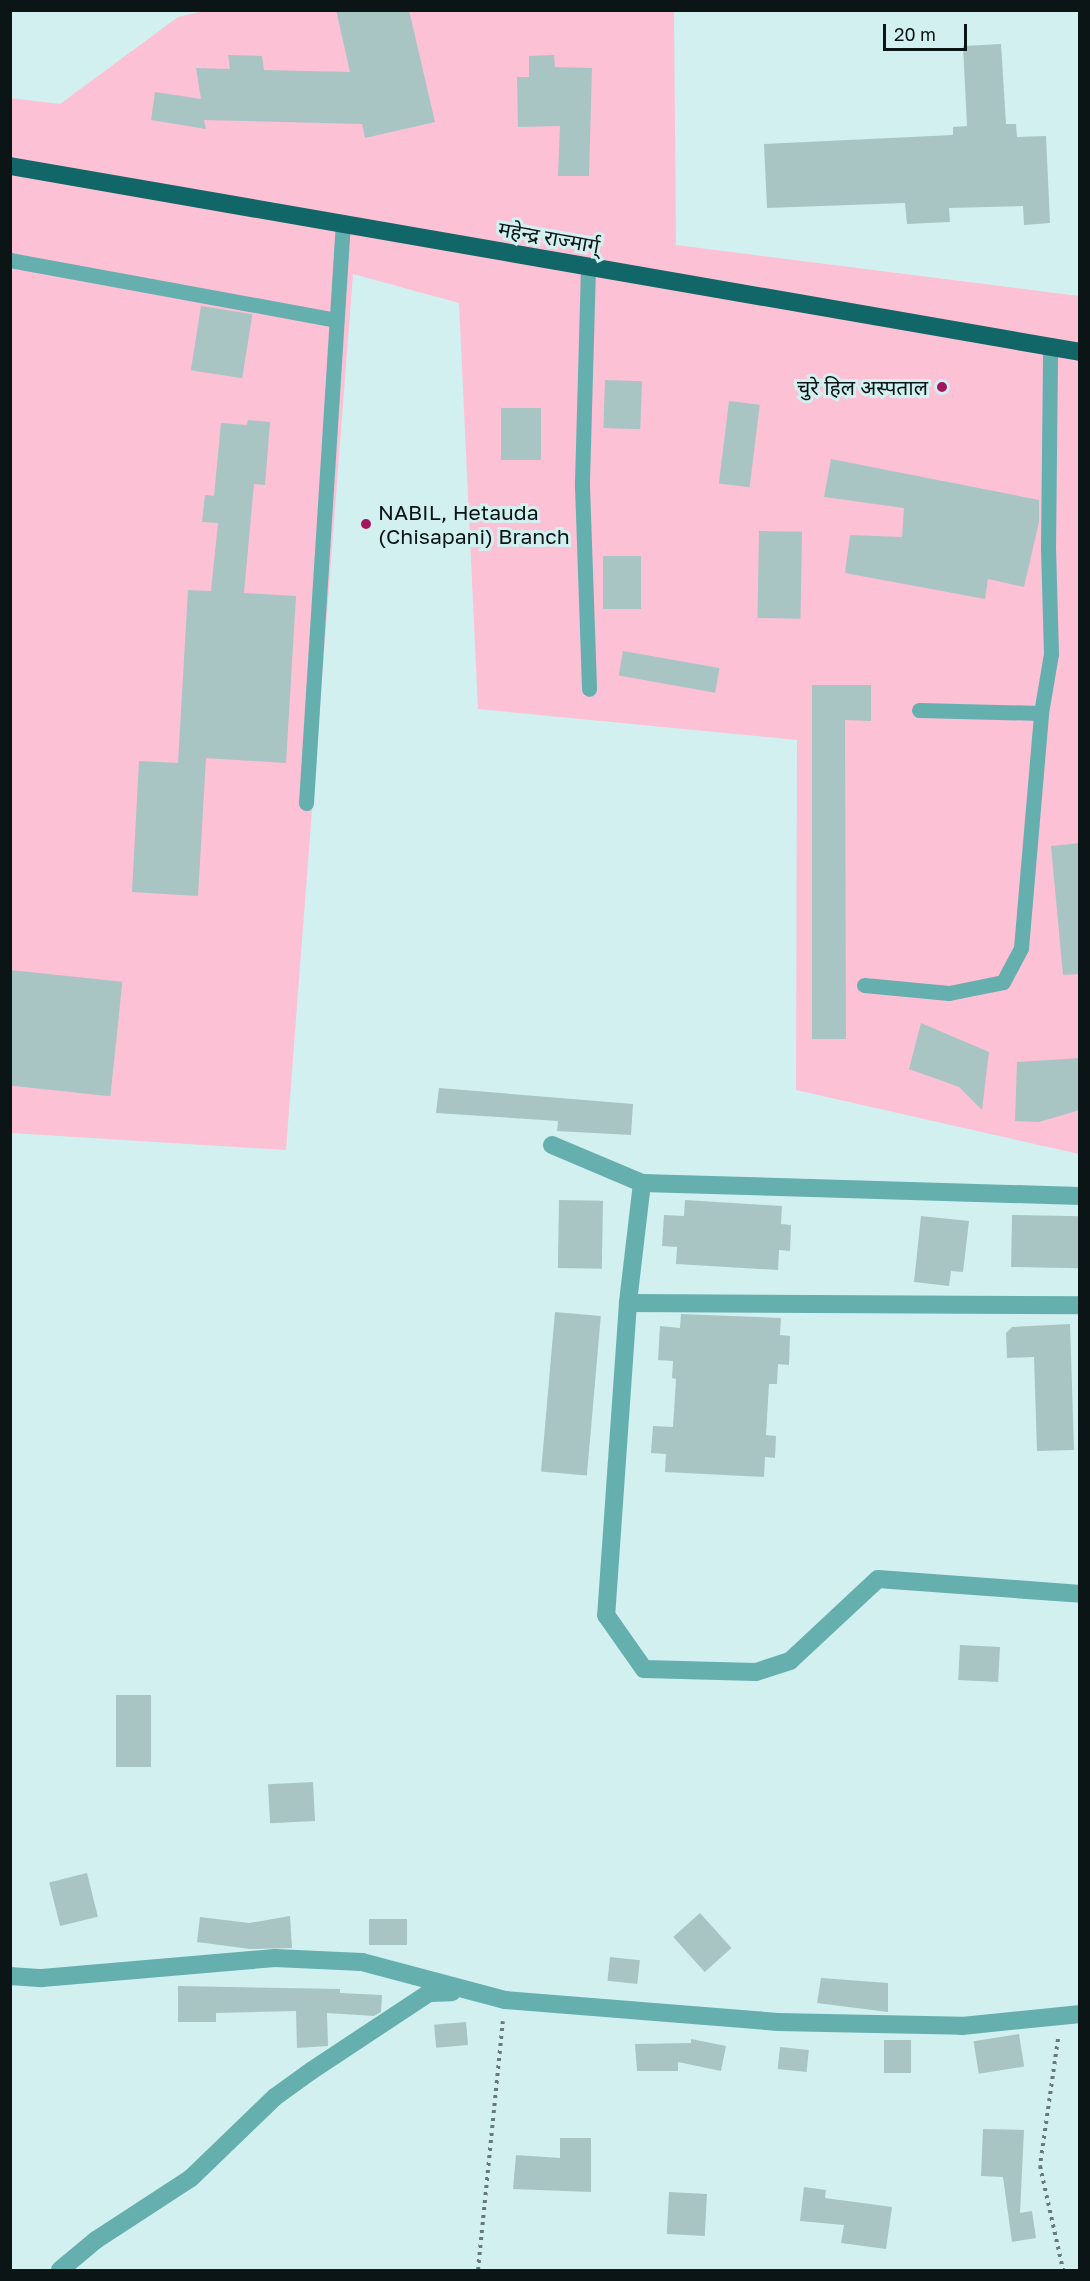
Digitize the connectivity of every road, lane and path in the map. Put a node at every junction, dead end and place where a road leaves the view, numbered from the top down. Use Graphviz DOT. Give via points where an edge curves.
graph roads {
  1 [pos="10,166"];
  2 [pos="343,222"];
  3 [pos="10,260"];
  4 [pos="588,267"];
  5 [pos="336,320"];
  6 [pos="1050,346"];
  7 [pos="1080,352"];
  8 [pos="589,689"];
  9 [pos="920,710"];
  10 [pos="1041,713"];
  11 [pos="306,804"];
  12 [pos="864,985"];
  13 [pos="552,1145"];
  14 [pos="642,1183"];
  15 [pos="1080,1196"];
  16 [pos="628,1303"];
  17 [pos="1080,1305"];
  18 [pos="1080,1594"];
  19 [pos="10,1976"];
  20 [pos="469,1991"];
  21 [pos="505,2000"];
  22 [pos="1080,2014"];
  23 [pos="1061,2017"];
  24 [pos="60,2271"];
  25 [pos="478,2271"];
  26 [pos="1064,2271"];
  1 -- 2 [label="highway, महेन्द्र राज्मार्ग्"];
  2 -- 4 [label="highway, महेन्द्र राज्मार्ग्"];
  2 -- 5 [label="lane"];
  3 -- 5 [label="lane"];
  4 -- 6 [label="highway, महेन्द्र राज्मार्ग्"];
  4 -- 8 [label="lane" via="582,486"];
  5 -- 11 [label="lane"];
  6 -- 7 [label="highway, महेन्द्र राज्मार्ग्"];
  6 -- 10 [label="lane" via="1051,654"];
  9 -- 10 [label="lane"];
  10 -- 12 [label="lane" via="1021,948 1003,982 949,993"];
  13 -- 14 [label="street"];
  14 -- 15 [label="street"];
  14 -- 16 [label="street"];
  16 -- 17 [label="street"];
  16 -- 18 [label="street" via="606,1615 645,1669 756,1672 790,1661 878,1579"];
  19 -- 20 [label="street" via="42,1978 275,1958 362,1962"];
  20 -- 21 [label="street"];
  20 -- 24 [label="street" via="429,1993 311,2070 274,2097 191,2178 96,2240"];
  21 -- 23 [label="street" via="890,2027 962,2026"];
  21 -- 25 [label="path"];
  22 -- 23 [label="street"];
  23 -- 26 [label="path" via="1040,2166"];
}
